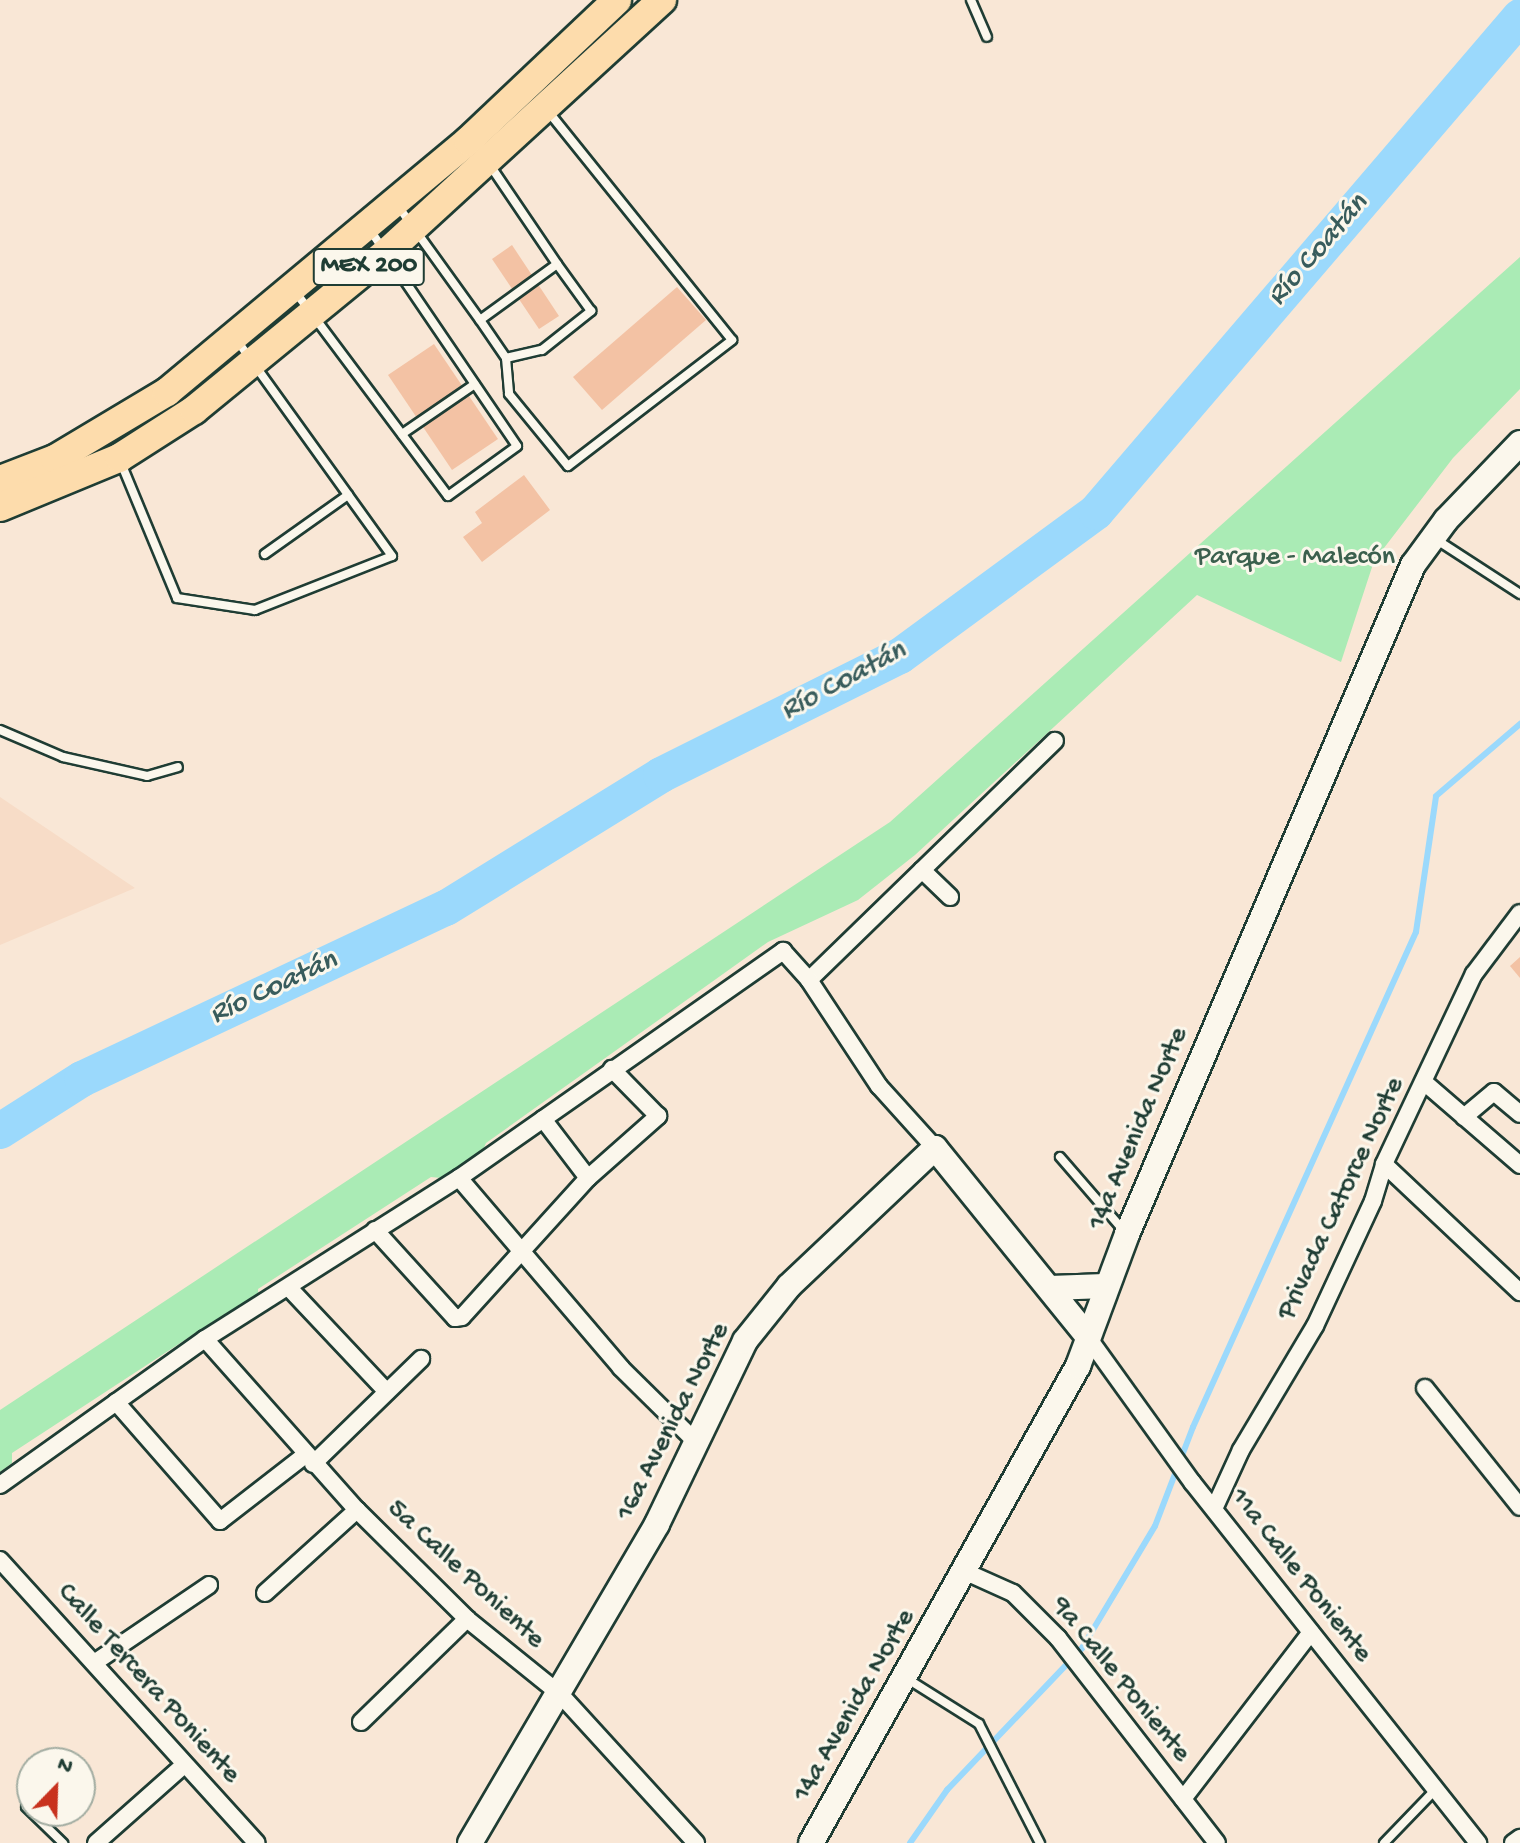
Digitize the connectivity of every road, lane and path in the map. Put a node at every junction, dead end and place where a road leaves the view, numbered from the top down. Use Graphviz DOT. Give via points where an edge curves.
graph roads {
  1 [pos="617,0"];
  2 [pos="662,0"];
  3 [pos="971,0"];
  4 [pos="987,37"];
  5 [pos="527,86"];
  6 [pos="545,108"];
  7 [pos="478,151"];
  8 [pos="396,203"];
  9 [pos="368,227"];
  10 [pos="414,227"];
  11 [pos="387,252"];
  12 [pos="557,264"];
  13 [pos="294,290"];
  14 [pos="312,314"];
  15 [pos="480,320"];
  16 [pos="236,339"];
  17 [pos="506,358"];
  18 [pos="254,363"];
  19 [pos="475,384"];
  20 [pos="402,434"];
  21 [pos="1520,443"];
  22 [pos="119,458"];
  23 [pos="0,480"];
  24 [pos="348,495"];
  25 [pos="0,507"];
  26 [pos="1433,537"];
  27 [pos="265,554"];
  28 [pos="1520,594"];
  29 [pos="0,730"];
  30 [pos="1055,741"];
  31 [pos="178,767"];
  32 [pos="922,870"];
  33 [pos="950,897"];
  34 [pos="1520,913"];
  35 [pos="809,980"];
  36 [pos="612,1069"];
  37 [pos="1424,1082"];
  38 [pos="1520,1114"];
  39 [pos="1464,1117"];
  40 [pos="543,1119"];
  41 [pos="935,1148"];
  42 [pos="1060,1157"];
  43 [pos="1384,1164"];
  44 [pos="1520,1165"];
  45 [pos="459,1178"];
  46 [pos="588,1178"];
  47 [pos="375,1230"];
  48 [pos="1127,1234"];
  49 [pos="520,1251"];
  50 [pos="1105,1286"];
  51 [pos="1050,1288"];
  52 [pos="290,1289"];
  53 [pos="1520,1292"];
  54 [pos="1087,1336"];
  55 [pos="205,1339"];
  56 [pos="421,1359"];
  57 [pos="1425,1388"];
  58 [pos="387,1392"];
  59 [pos="116,1402"];
  60 [pos="695,1441"];
  61 [pos="309,1459"];
  62 [pos="0,1485"];
  63 [pos="1520,1507"];
  64 [pos="1214,1509"];
  65 [pos="357,1510"];
  66 [pos="0,1560"];
  67 [pos="966,1572"];
  68 [pos="209,1585"];
  69 [pos="265,1593"];
  70 [pos="467,1619"];
  71 [pos="1311,1632"];
  72 [pos="94,1663"];
  73 [pos="905,1677"];
  74 [pos="560,1694"];
  75 [pos="361,1722"];
  76 [pos="184,1765"];
  77 [pos="1436,1790"];
  78 [pos="1183,1799"];
  79 [pos="47,1827"];
  80 [pos="1520,1838"];
  81 [pos="63,1843"];
  82 [pos="96,1843"];
  83 [pos="257,1843"];
  84 [pos="470,1843"];
  85 [pos="696,1843"];
  86 [pos="811,1843"];
  87 [pos="1040,1843"];
  88 [pos="1217,1843"];
  89 [pos="1384,1843"];
  90 [pos="1478,1843"];
  91 [pos="1513,1843"];
  1 -- 5 [label="highway, MEX 200"];
  2 -- 6 [label="highway, MEX 200"];
  3 -- 4 [label="lane"];
  5 -- 6 [label="lane"];
  5 -- 7 [label="highway, MEX 200"];
  6 -- 7 [label="highway, MEX 200"];
  6 -- 17 [label="lane" via="732,340 568,466 509,394"];
  7 -- 8 [label="highway, MEX 200"];
  7 -- 10 [label="highway, MEX 200"];
  7 -- 12 [label="lane"];
  8 -- 9 [label="highway, MEX 200"];
  8 -- 10 [label="lane"];
  9 -- 11 [label="lane"];
  9 -- 13 [label="highway, MEX 200"];
  10 -- 11 [label="highway, MEX 200"];
  10 -- 15 [label="lane"];
  11 -- 14 [label="highway, MEX 200"];
  11 -- 19 [label="lane"];
  12 -- 15 [label="lane"];
  12 -- 17 [label="lane" via="591,311 542,350"];
  13 -- 14 [label="lane"];
  13 -- 16 [label="highway, MEX 200"];
  14 -- 18 [label="highway, MEX 200"];
  14 -- 20 [label="lane"];
  15 -- 17 [label="lane"];
  16 -- 18 [label="lane"];
  16 -- 23 [label="highway, MEX 200" via="167,392 55,459"];
  18 -- 22 [label="highway, MEX 200"];
  18 -- 24 [label="lane"];
  19 -- 20 [label="lane"];
  19 -- 20 [label="lane" via="517,446 448,496"];
  21 -- 26 [label="main road, 14a Avenida Norte"];
  22 -- 24 [label="lane" via="177,598 255,610 392,556"];
  22 -- 25 [label="highway, MEX 200"];
  24 -- 27 [label="lane"];
  26 -- 28 [label="lane"];
  26 -- 48 [label="main road, 14a Avenida Norte" via="1413,565 1384,627"];
  29 -- 31 [label="lane" via="63,757 147,776"];
  30 -- 32 [label="street"];
  32 -- 33 [label="street"];
  32 -- 35 [label="street"];
  34 -- 37 [label="street, Privada Catorce Norte" via="1474,974"];
  35 -- 36 [label="street" via="783,951"];
  35 -- 41 [label="street" via="879,1086"];
  36 -- 40 [label="street"];
  36 -- 46 [label="street" via="658,1116"];
  37 -- 39 [label="street"];
  37 -- 43 [label="street, Privada Catorce Norte"];
  38 -- 39 [label="street" via="1494,1092"];
  39 -- 44 [label="street"];
  40 -- 45 [label="street"];
  40 -- 46 [label="street"];
  41 -- 51 [label="main road"];
  41 -- 60 [label="main road, 16a Avenida Norte" via="766,1313 723,1381"];
  42 -- 48 [label="lane"];
  43 -- 53 [label="street"];
  43 -- 64 [label="street, Privada Catorce Norte" via="1373,1201 1315,1326 1241,1450"];
  45 -- 47 [label="street"];
  45 -- 49 [label="street"];
  46 -- 49 [label="street"];
  47 -- 49 [label="street" via="455,1318 462,1317"];
  47 -- 52 [label="street"];
  48 -- 50 [label="main road, 14a Avenida Norte"];
  49 -- 60 [label="street" via="621,1368"];
  50 -- 51 [label="main road"];
  50 -- 54 [label="main road, 14a Avenida Norte"];
  51 -- 54 [label="main road"];
  52 -- 55 [label="street"];
  52 -- 58 [label="street"];
  54 -- 64 [label="street, 11a Calle Poniente"];
  54 -- 67 [label="main road, 14a Avenida Norte" via="1078,1366"];
  55 -- 59 [label="street"];
  55 -- 61 [label="street, 5a Calle Poniente"];
  56 -- 58 [label="street"];
  57 -- 63 [label="street"];
  58 -- 61 [label="street"];
  59 -- 61 [label="street" via="220,1521"];
  59 -- 62 [label="street"];
  60 -- 74 [label="main road, 16a Avenida Norte" via="657,1524"];
  61 -- 65 [label="street, 5a Calle Poniente"];
  64 -- 71 [label="street, 11a Calle Poniente"];
  65 -- 69 [label="street"];
  65 -- 70 [label="street, 5a Calle Poniente"];
  66 -- 72 [label="street, Calle Tercera Poniente"];
  67 -- 73 [label="main road, 14a Avenida Norte"];
  67 -- 78 [label="street, 9a Calle Poniente" via="1013,1593 1058,1638"];
  68 -- 72 [label="street"];
  70 -- 74 [label="street, 5a Calle Poniente"];
  70 -- 75 [label="street"];
  71 -- 77 [label="street, 11a Calle Poniente"];
  71 -- 78 [label="street"];
  72 -- 76 [label="street, Calle Tercera Poniente"];
  73 -- 86 [label="main road, 14a Avenida Norte"];
  73 -- 87 [label="lane" via="979,1724"];
  74 -- 84 [label="main road, 16a Avenida Norte"];
  74 -- 85 [label="street, 5a Calle Poniente"];
  76 -- 82 [label="street"];
  76 -- 83 [label="street, Calle Tercera Poniente"];
  77 -- 89 [label="lane"];
  77 -- 90 [label="street, 11a Calle Poniente"];
  78 -- 88 [label="street, 9a Calle Poniente"];
  79 -- 81 [label="lane"];
  80 -- 91 [label="street"];
}
